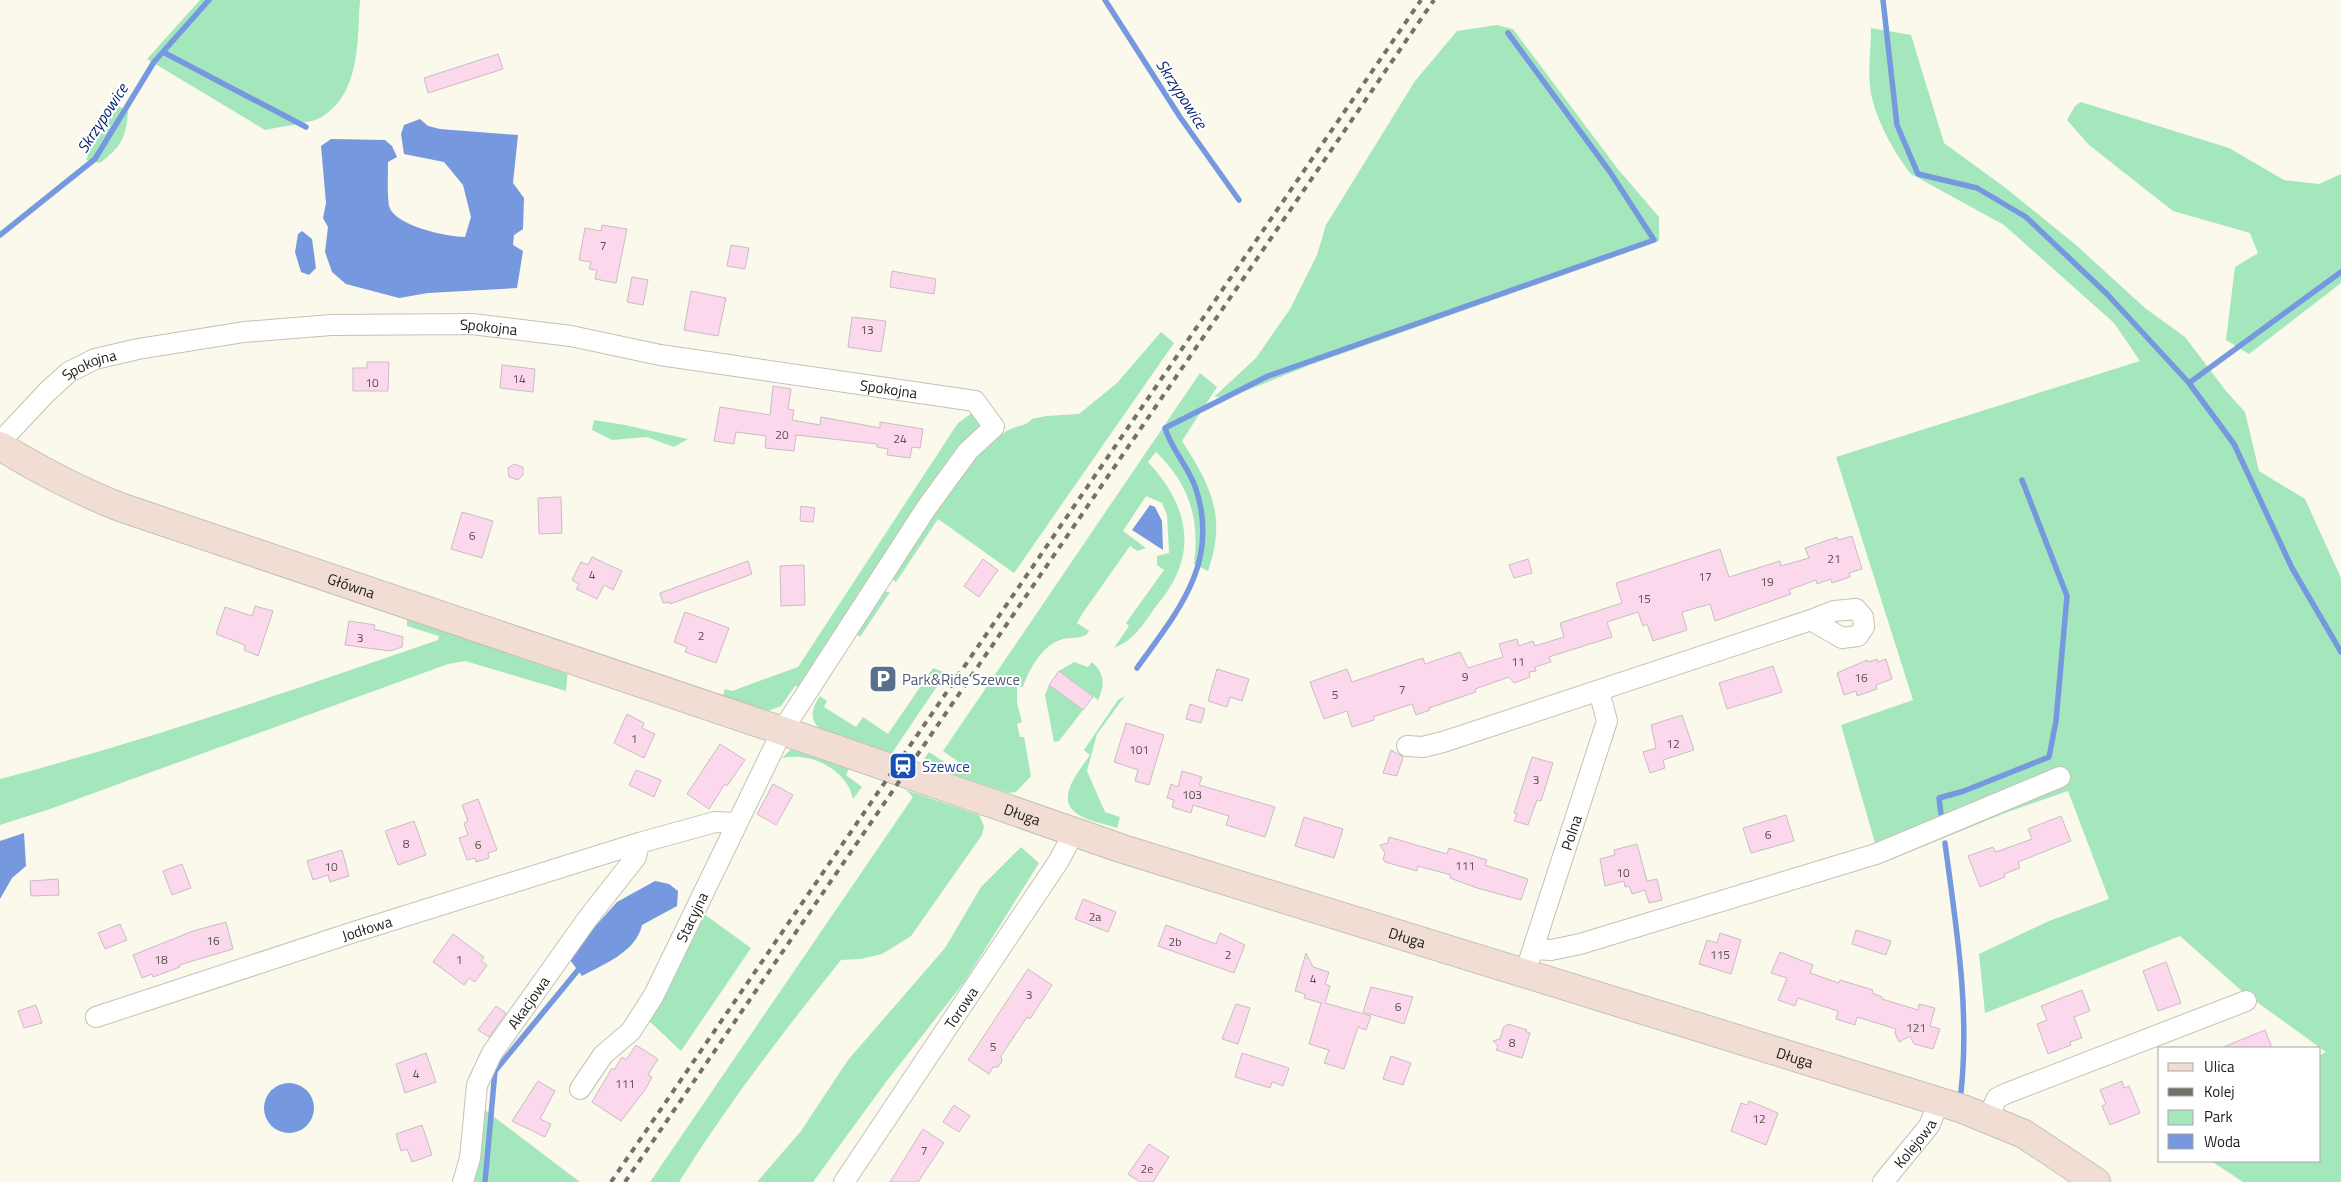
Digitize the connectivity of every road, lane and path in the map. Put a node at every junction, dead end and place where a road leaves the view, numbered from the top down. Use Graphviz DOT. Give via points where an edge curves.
graph roads {
  1 [pos="994,427"];
  2 [pos="0,444"];
  3 [pos="1811,620"];
  4 [pos="1599,691"];
  5 [pos="711,706"];
  6 [pos="782,730"];
  7 [pos="1408,746"];
  8 [pos="2060,777"];
  9 [pos="737,823"];
  10 [pos="1075,831"];
  11 [pos="639,843"];
  12 [pos="1529,961"];
  13 [pos="2246,1001"];
  14 [pos="96,1017"];
  15 [pos="580,1089"];
  16 [pos="1939,1102"];
  17 [pos="1987,1119"];
  18 [pos="463,1182"];
  19 [pos="844,1182"];
  20 [pos="1883,1182"];
  21 [pos="2096,1182"];
  1 -- 2 [label="street, Spokojna" via="975,401 669,357 571,336 472,324 366,324 244,332 95,359 69,372"];
  1 -- 6 [label="street, Stacyjna" via="968,451 925,510"];
  2 -- 5 [label="street, Główna" via="42,472 120,507"];
  3 -- 4 [label="street"];
  4 -- 7 [label="street" via="1443,742 1423,747"];
  4 -- 12 [label="street, Polna" via="1607,721"];
  5 -- 6 [label="street, Długa"];
  6 -- 9 [label="street, Stacyjna"];
  6 -- 10 [label="street, Długa"];
  8 -- 12 [label="street" via="1876,854 1580,944 1550,950"];
  9 -- 11 [label="street, Jodłowa" via="715,822"];
  9 -- 15 [label="street, Stacyjna" via="654,995 631,1031 603,1055"];
  10 -- 12 [label="street, Długa" via="1132,851"];
  10 -- 19 [label="street, Torowa" via="1048,878"];
  11 -- 14 [label="street, Jodłowa"];
  11 -- 18 [label="street, Akacjowa" via="636,858 588,918 492,1053 477,1085 470,1158"];
  12 -- 16 [label="street, Długa"];
  13 -- 17 [label="street" via="2004,1094 1997,1098"];
  16 -- 17 [label="street, Długa"];
  16 -- 20 [label="street, Kolejowa" via="1929,1126"];
  17 -- 21 [label="street, Długa" via="2024,1134"];
}
